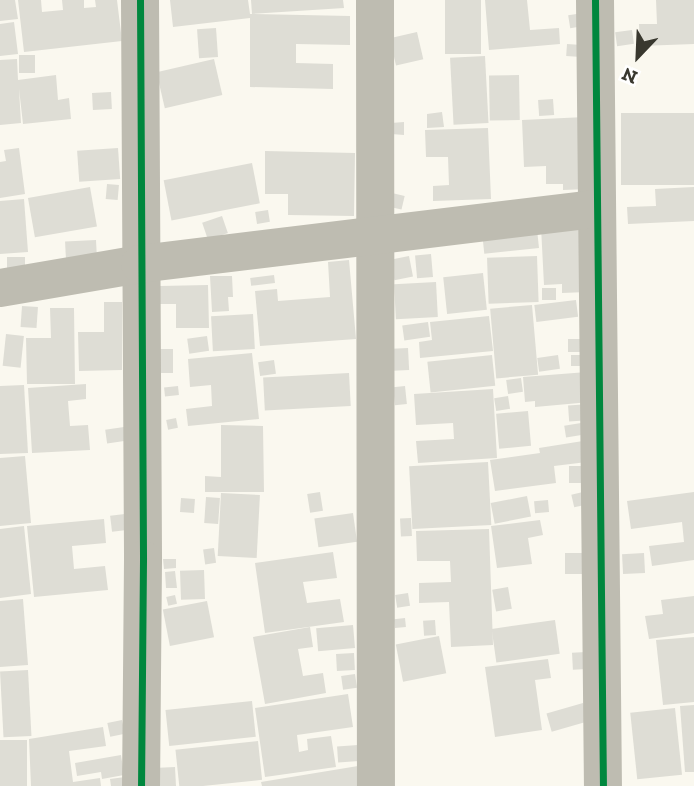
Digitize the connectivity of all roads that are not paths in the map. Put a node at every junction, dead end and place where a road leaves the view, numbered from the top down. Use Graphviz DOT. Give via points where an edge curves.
graph roads {
  1 [pos="140,0"];
  2 [pos="375,0"];
  3 [pos="595,0"];
  4 [pos="596,209"];
  5 [pos="377,235"];
  6 [pos="140,264"];
  7 [pos="0,288"];
  8 [pos="141,786"];
  9 [pos="376,786"];
  10 [pos="603,786"];
  1 -- 6 [label="street"];
  2 -- 5 [label="street"];
  3 -- 4 [label="street"];
  4 -- 5 [label="street"];
  4 -- 10 [label="street"];
  5 -- 6 [label="street"];
  5 -- 9 [label="street"];
  6 -- 7 [label="street"];
  6 -- 8 [label="street"];
}
